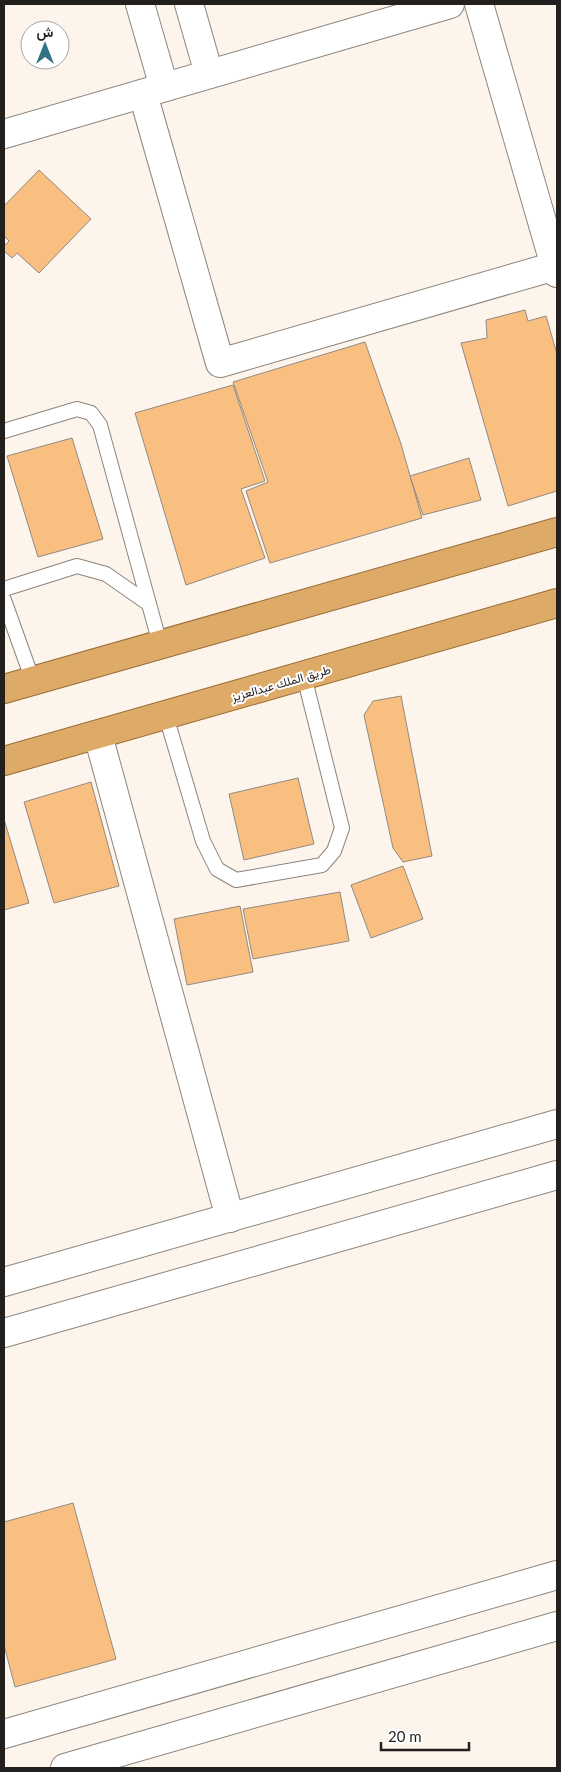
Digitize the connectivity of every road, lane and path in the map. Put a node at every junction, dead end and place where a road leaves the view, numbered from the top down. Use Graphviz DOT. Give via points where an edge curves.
graph roads {
  1 [pos="140,4"];
  2 [pos="189,4"];
  3 [pos="450,4"];
  4 [pos="479,4"];
  5 [pos="209,74"];
  6 [pos="154,90"];
  7 [pos="4,134"];
  8 [pos="556,270"];
  9 [pos="4,431"];
  10 [pos="557,532"];
  11 [pos="4,589"];
  12 [pos="4,600"];
  13 [pos="557,603"];
  14 [pos="149,604"];
  15 [pos="160,644"];
  16 [pos="304,676"];
  17 [pos="33,681"];
  18 [pos="4,689"];
  19 [pos="166,716"];
  20 [pos="98,735"];
  21 [pos="4,761"];
  22 [pos="557,1124"];
  23 [pos="557,1175"];
  24 [pos="230,1218"];
  25 [pos="4,1282"];
  26 [pos="4,1333"];
  27 [pos="557,1575"];
  28 [pos="557,1626"];
  29 [pos="4,1734"];
  30 [pos="65,1768"];
  1 -- 6 [label="street"];
  2 -- 5 [label="street"];
  3 -- 5 [label="street"];
  4 -- 8 [label="street"];
  5 -- 6 [label="street"];
  6 -- 7 [label="street"];
  6 -- 8 [label="street" via="220,363"];
  9 -- 14 [label="lane" via="78,409 90,413 100,425"];
  10 -- 15 [label="highway"];
  11 -- 14 [label="lane" via="77,566 106,574"];
  12 -- 17 [label="lane"];
  13 -- 16 [label="highway, طريق الملك عبدالعزيز"];
  14 -- 15 [label="lane"];
  15 -- 17 [label="highway"];
  16 -- 19 [label="highway, طريق الملك عبدالعزيز"];
  16 -- 19 [label="lane" via="342,828 334,851 322,865 236,880 217,869 203,840"];
  17 -- 18 [label="highway"];
  19 -- 20 [label="highway, طريق الملك عبدالعزيز"];
  20 -- 21 [label="highway, طريق الملك عبدالعزيز"];
  20 -- 24 [label="street"];
  22 -- 24 [label="street"];
  23 -- 26 [label="street"];
  24 -- 25 [label="street"];
  27 -- 29 [label="street"];
  28 -- 30 [label="street"];
}
